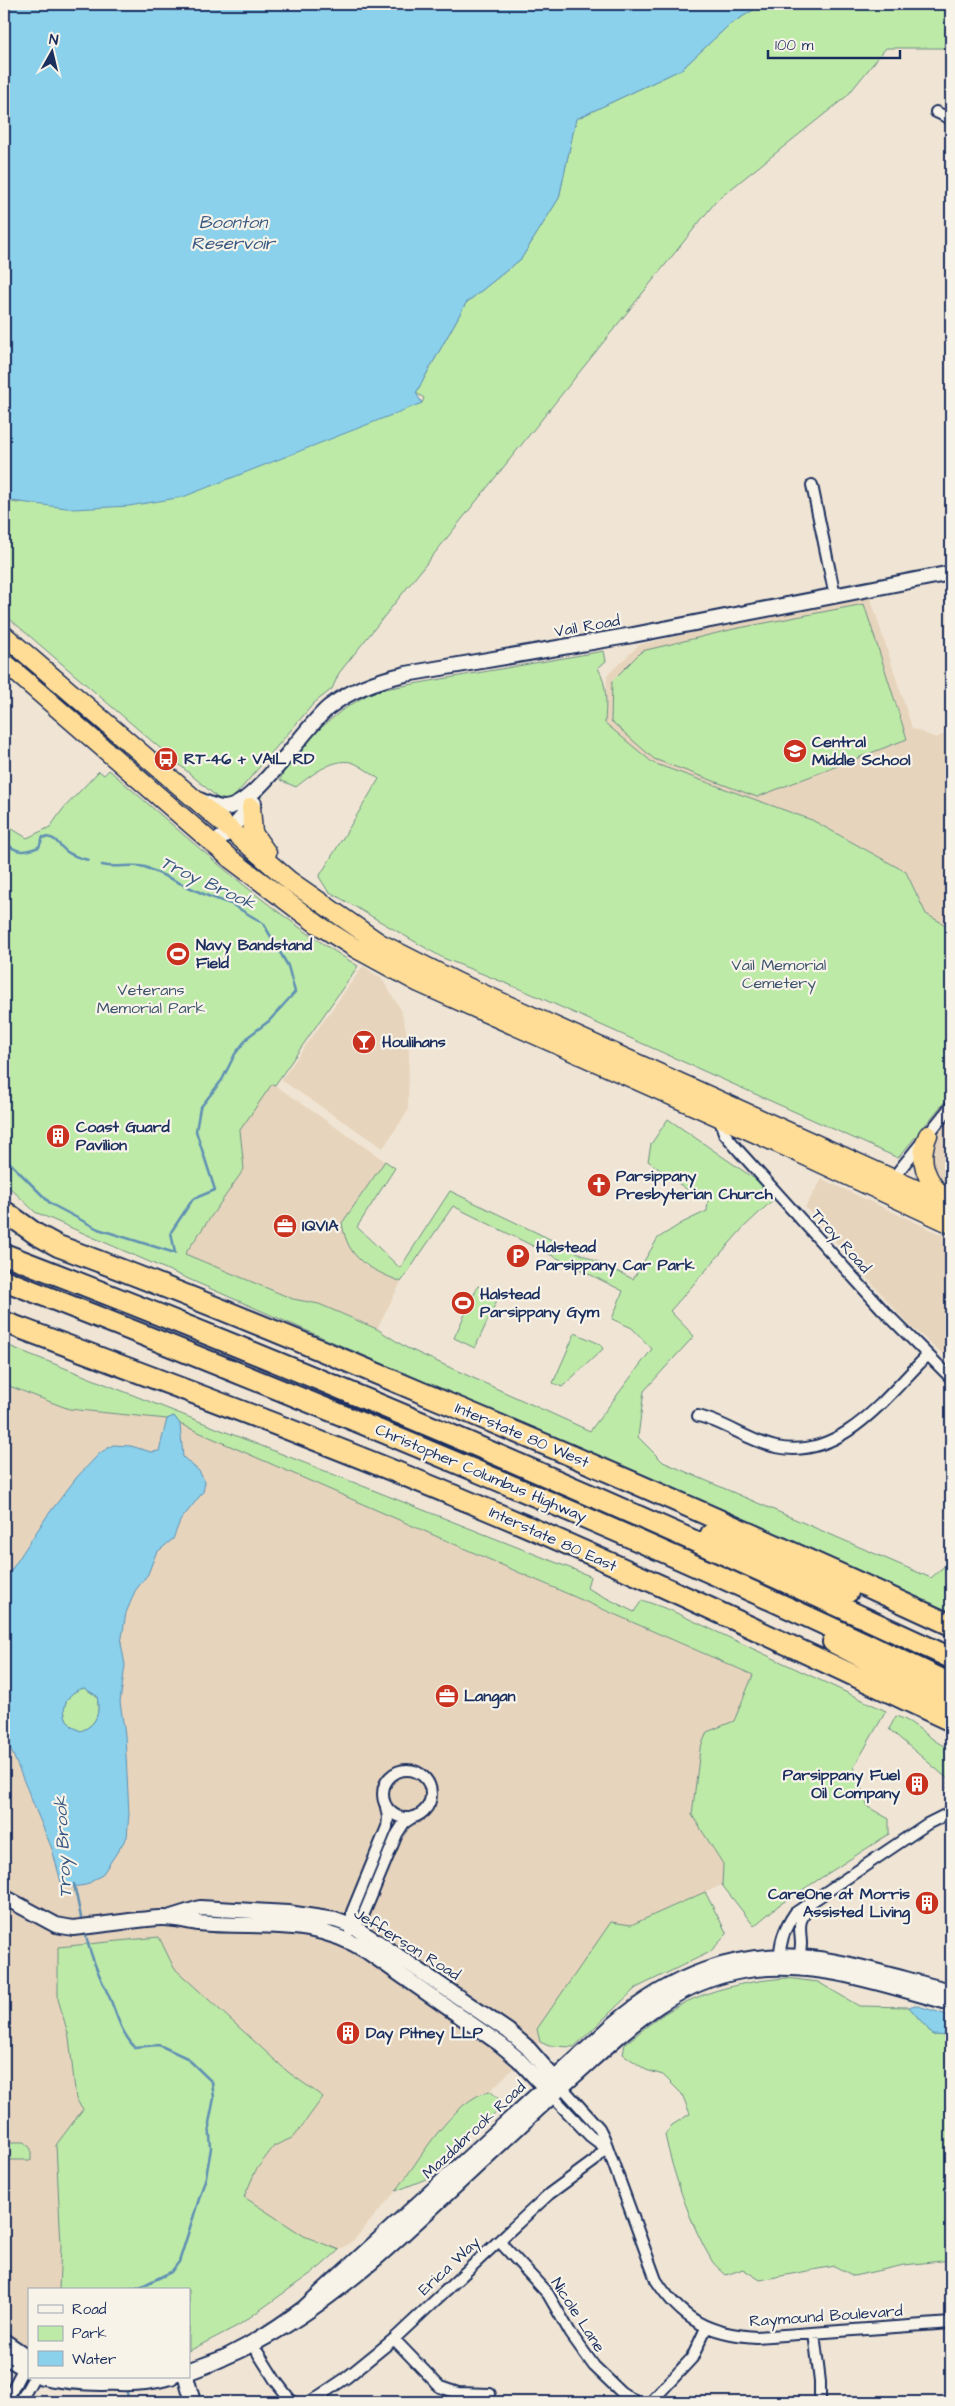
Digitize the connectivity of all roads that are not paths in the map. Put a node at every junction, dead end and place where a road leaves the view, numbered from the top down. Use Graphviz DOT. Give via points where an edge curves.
graph roads {
  1 [pos="936,112"];
  2 [pos="951,119"];
  3 [pos="812,485"];
  4 [pos="951,573"];
  5 [pos="835,596"];
  6 [pos="4,635"];
  7 [pos="4,649"];
  8 [pos="7,666"];
  9 [pos="160,770"];
  10 [pos="266,780"];
  11 [pos="187,794"];
  12 [pos="251,807"];
  13 [pos="230,830"];
  14 [pos="214,843"];
  15 [pos="300,889"];
  16 [pos="951,1106"];
  17 [pos="719,1118"];
  18 [pos="928,1135"];
  19 [pos="788,1148"];
  20 [pos="893,1178"];
  21 [pos="4,1198"];
  22 [pos="949,1204"];
  23 [pos="4,1211"];
  24 [pos="951,1224"];
  25 [pos="4,1254"];
  26 [pos="88,1257"];
  27 [pos="4,1280"];
  28 [pos="4,1322"];
  29 [pos="4,1337"];
  30 [pos="928,1355"];
  31 [pos="146,1374"];
  32 [pos="951,1378"];
  33 [pos="698,1416"];
  34 [pos="529,1467"];
  35 [pos="672,1556"];
  36 [pos="951,1625"];
  37 [pos="951,1636"];
  38 [pos="951,1658"];
  39 [pos="951,1684"];
  40 [pos="951,1703"];
  41 [pos="951,1721"];
  42 [pos="386,1806"];
  43 [pos="949,1813"];
  44 [pos="414,1817"];
  45 [pos="4,1897"];
  46 [pos="816,1899"];
  47 [pos="350,1933"];
  48 [pos="780,1961"];
  49 [pos="799,1962"];
  50 [pos="951,1991"];
  51 [pos="951,2003"];
  52 [pos="554,2087"];
  53 [pos="606,2148"];
  54 [pos="499,2240"];
  55 [pos="951,2323"];
  56 [pos="706,2328"];
  57 [pos="814,2333"];
  58 [pos="394,2339"];
  59 [pos="4,2341"];
  60 [pos="258,2353"];
  61 [pos="4,2356"];
  62 [pos="28,2367"];
  63 [pos="28,2368"];
  64 [pos="28,2369"];
  65 [pos="28,2372"];
  66 [pos="190,2376"];
  67 [pos="190,2377"];
  68 [pos="46,2378"];
  69 [pos="81,2378"];
  70 [pos="169,2378"];
  71 [pos="187,2378"];
  72 [pos="147,2387"];
  73 [pos="115,2388"];
  74 [pos="490,2394"];
  75 [pos="6,2402"];
  76 [pos="20,2402"];
  77 [pos="193,2402"];
  78 [pos="292,2402"];
  79 [pos="310,2402"];
  80 [pos="636,2402"];
  81 [pos="650,2402"];
  82 [pos="822,2402"];
  1 -- 2 [label="street"];
  3 -- 5 [label="street"];
  4 -- 5 [label="street, Vail Road"];
  5 -- 10 [label="street, Vail Road" via="406,674 370,684 355,689 318,717"];
  6 -- 9 [label="highway"];
  7 -- 9 [label="highway" via="98,729"];
  8 -- 14 [label="highway"];
  9 -- 11 [label="highway"];
  10 -- 11 [label="street, Vail Road" via="242,802 224,808"];
  10 -- 12 [label="street, Vail Road"];
  11 -- 13 [label="highway"];
  12 -- 13 [label="street, Vail Road"];
  12 -- 15 [label="highway" via="251,825 256,839"];
  13 -- 14 [label="street, Vail Road"];
  13 -- 15 [label="highway"];
  14 -- 17 [label="highway" via="317,924 379,962 427,987"];
  15 -- 20 [label="highway" via="404,957"];
  16 -- 18 [label="street"];
  17 -- 19 [label="highway"];
  17 -- 30 [label="street, Troy Road" via="724,1133 739,1151 881,1308"];
  18 -- 20 [label="street"];
  18 -- 22 [label="highway" via="922,1148 924,1164 931,1183"];
  19 -- 20 [label="highway" via="836,1163 866,1177 887,1182"];
  19 -- 24 [label="highway"];
  20 -- 22 [label="highway"];
  21 -- 26 [label="highway" via="21,1213"];
  23 -- 26 [label="highway" via="58,1246"];
  25 -- 34 [label="highway, Christopher Columbus Highway"];
  26 -- 36 [label="highway, Interstate 80 West" via="530,1438 776,1544"];
  27 -- 35 [label="highway, Christopher Columbus Highway" via="337,1413"];
  28 -- 31 [label="highway, Interstate 80 East"];
  29 -- 31 [label="highway" via="117,1373"];
  30 -- 32 [label="street, Troy Road"];
  30 -- 33 [label="street" via="853,1428 819,1446 774,1447"];
  31 -- 41 [label="highway, Interstate 80 East" via="488,1510"];
  34 -- 37 [label="highway" via="566,1472"];
  34 -- 38 [label="highway, Christopher Columbus Highway"];
  35 -- 39 [label="highway, Christopher Columbus Highway"];
  35 -- 40 [label="highway" via="685,1572"];
  42 -- 44 [label="street" via="397,1816"];
  42 -- 44 [label="street" via="383,1790 386,1782 398,1772 412,1771 425,1779 431,1792 427,1808"];
  42 -- 47 [label="street" via="387,1827 352,1912"];
  43 -- 46 [label="street" via="927,1824"];
  44 -- 47 [label="street" via="404,1823 397,1834 362,1916"];
  45 -- 47 [label="street, Jefferson Road" via="56,1925 73,1928 171,1918 198,1923"];
  46 -- 48 [label="street" via="795,1913 785,1928"];
  46 -- 49 [label="street" via="802,1915 798,1928 801,1944"];
  47 -- 52 [label="street, Jefferson Road"];
  48 -- 49 [label="street, Mazdabrook Road"];
  48 -- 52 [label="street, Mazdabrook Road" via="719,1976 674,1994 646,2012"];
  49 -- 50 [label="street" via="844,1964"];
  49 -- 51 [label="street"];
  52 -- 53 [label="street" via="590,2136"];
  52 -- 60 [label="street, Mazdabrook Road" via="337,2295"];
  52 -- 66 [label="street, Mazdabrook Road" via="304,2308 250,2344"];
  53 -- 54 [label="street, Erica Way"];
  53 -- 56 [label="street, Raymound Boulevard" via="656,2280 679,2309"];
  54 -- 58 [label="street, Erica Way"];
  54 -- 80 [label="street, Nicole Lane" via="548,2294 570,2334 594,2366"];
  55 -- 57 [label="street, Raymound Boulevard"];
  56 -- 57 [label="street, Raymound Boulevard" via="756,2337"];
  56 -- 81 [label="street" via="692,2358"];
  57 -- 82 [label="street"];
  58 -- 74 [label="street" via="440,2386 458,2393"];
  58 -- 79 [label="street, Erica Way"];
  59 -- 62 [label="street"];
  60 -- 67 [label="street, Mazdabrook Road" via="222,2371"];
  60 -- 78 [label="street"];
  61 -- 63 [label="street"];
  64 -- 75 [label="street"];
  65 -- 76 [label="street"];
  68 -- 73 [label="street" via="91,2391"];
  69 -- 73 [label="street"];
  70 -- 72 [label="street"];
  71 -- 72 [label="street"];
  71 -- 77 [label="street"];
  72 -- 73 [label="street"];
}
